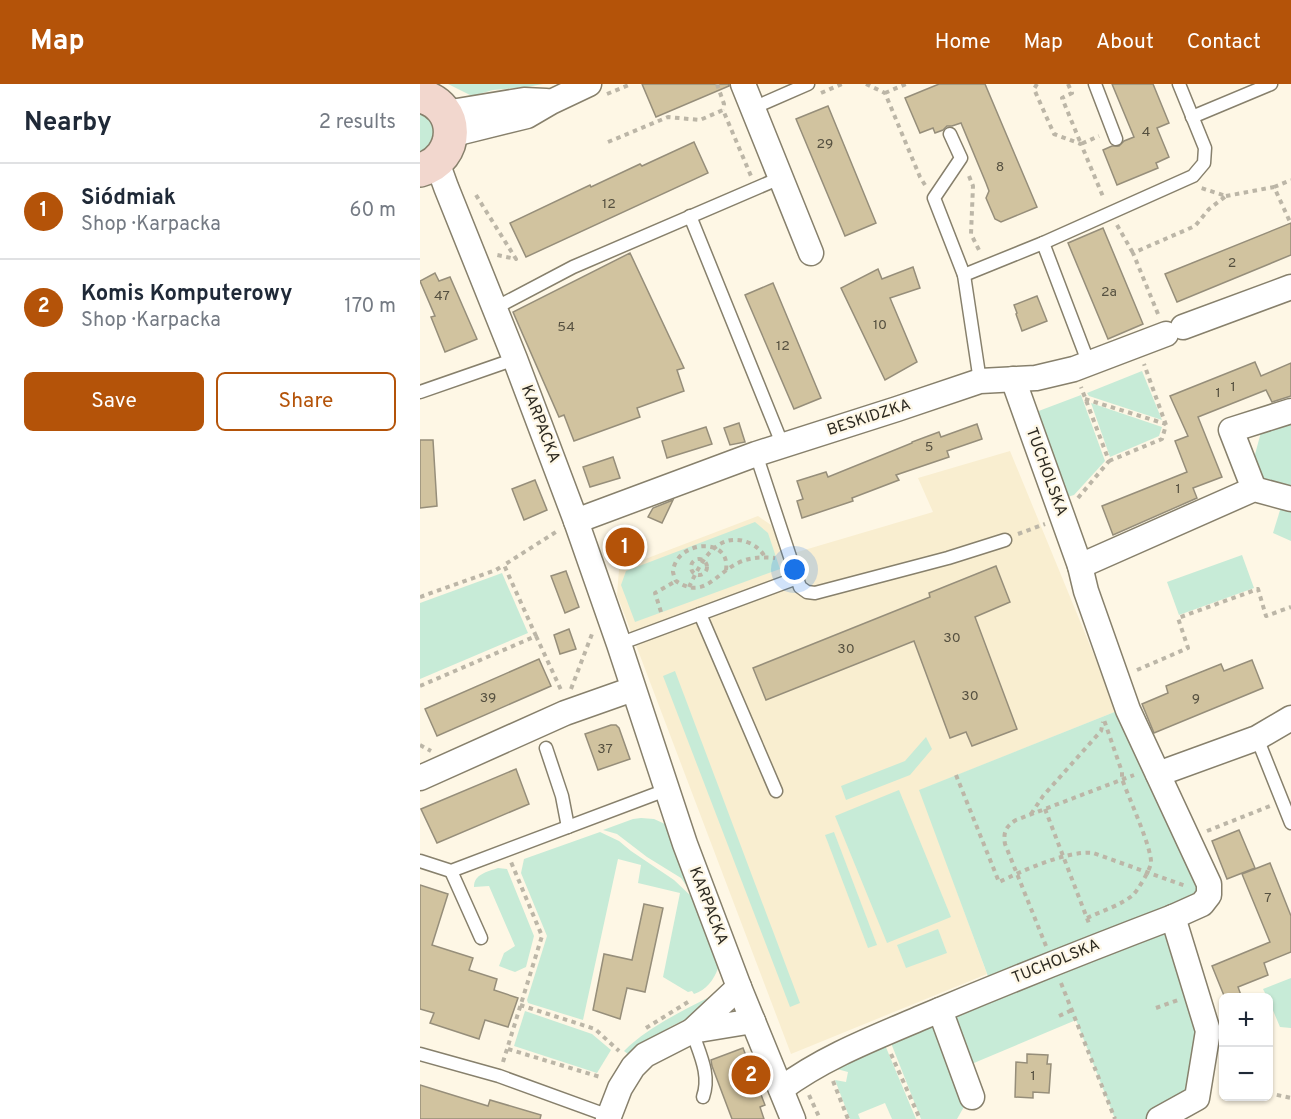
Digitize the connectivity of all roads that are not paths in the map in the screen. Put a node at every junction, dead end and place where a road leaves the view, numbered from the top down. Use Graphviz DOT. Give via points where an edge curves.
graph roads {
  1 [pos="589,84"];
  2 [pos="743,84"];
  3 [pos="808,84"];
  4 [pos="1095,84"];
  5 [pos="1179,84"];
  6 [pos="1271,84"];
  7 [pos="753,108"];
  8 [pos="1192,117"];
  9 [pos="950,134"];
  10 [pos="435,135"];
  11 [pos="1116,139"];
  12 [pos="780,178"];
  13 [pos="690,216"];
  14 [pos="1043,243"];
  15 [pos="811,253"];
  16 [pos="964,275"];
  17 [pos="1291,287"];
  18 [pos="495,308"];
  19 [pos="515,359"];
  20 [pos="1082,366"];
  21 [pos="1013,379"];
  22 [pos="980,381"];
  23 [pos="420,392"];
  24 [pos="1291,411"];
  25 [pos="783,446"];
  26 [pos="756,454"];
  27 [pos="1254,489"];
  28 [pos="1291,499"];
  29 [pos="572,523"];
  30 [pos="1005,540"];
  31 [pos="1080,566"];
  32 [pos="797,578"];
  33 [pos="700,614"];
  34 [pos="619,644"];
  35 [pos="633,689"];
  36 [pos="1291,718"];
  37 [pos="1257,738"];
  38 [pos="546,748"];
  39 [pos="1148,774"];
  40 [pos="420,778"];
  41 [pos="666,790"];
  42 [pos="776,791"];
  43 [pos="1291,823"];
  44 [pos="568,827"];
  45 [pos="420,861"];
  46 [pos="451,871"];
  47 [pos="1173,917"];
  48 [pos="480,938"];
  49 [pos="739,987"];
  50 [pos="940,1010"];
  51 [pos="753,1021"];
  52 [pos="692,1031"];
  53 [pos="420,1054"];
  54 [pos="781,1089"];
  55 [pos="703,1097"];
  56 [pos="972,1097"];
  57 [pos="608,1118"];
  58 [pos="793,1119"];
  59 [pos="1159,1119"];
  1 -- 10 [label="street" via="527,116"];
  2 -- 7 [label="street"];
  3 -- 7 [label="lane"];
  4 -- 11 [label="lane"];
  5 -- 8 [label="lane"];
  6 -- 8 [label="lane"];
  7 -- 12 [label="street"];
  8 -- 14 [label="lane" via="1205,148 1204,163 1193,176"];
  9 -- 16 [label="lane" via="961,158 934,198"];
  10 -- 18 [label="street, KARPACKA" via="446,187"];
  12 -- 13 [label="lane"];
  12 -- 15 [label="street"];
  13 -- 18 [label="lane" via="573,267"];
  13 -- 25 [label="lane"];
  14 -- 16 [label="lane"];
  14 -- 20 [label="lane"];
  16 -- 22 [label="lane"];
  17 -- 20 [label="street, BESKIDZKA"];
  18 -- 19 [label="street, KARPACKA"];
  19 -- 23 [label="lane"];
  19 -- 29 [label="street, KARPACKA"];
  20 -- 21 [label="street, BESKIDZKA" via="1036,378"];
  21 -- 22 [label="street, BESKIDZKA"];
  21 -- 31 [label="street, TUCHOLSKA"];
  22 -- 25 [label="street, BESKIDZKA"];
  24 -- 27 [label="street" via="1232,430"];
  25 -- 26 [label="street, BESKIDZKA"];
  26 -- 29 [label="street, BESKIDZKA"];
  26 -- 32 [label="lane"];
  27 -- 28 [label="street"];
  27 -- 31 [label="street"];
  29 -- 34 [label="street, KARPACKA"];
  30 -- 32 [label="lane" via="815,593 800,587"];
  31 -- 39 [label="street, TUCHOLSKA"];
  32 -- 33 [label="lane"];
  33 -- 34 [label="lane"];
  33 -- 42 [label="lane"];
  34 -- 35 [label="street, KARPACKA"];
  35 -- 40 [label="street" via="565,713"];
  35 -- 41 [label="street, KARPACKA"];
  36 -- 37 [label="street"];
  37 -- 39 [label="street"];
  37 -- 43 [label="lane"];
  38 -- 44 [label="lane"];
  39 -- 47 [label="street, TUCHOLSKA" via="1188,839 1209,884 1209,895 1202,904"];
  41 -- 44 [label="lane"];
  41 -- 49 [label="street, KARPACKA"];
  44 -- 46 [label="lane"];
  45 -- 46 [label="lane"];
  46 -- 48 [label="lane"];
  47 -- 50 [label="street, TUCHOLSKA"];
  47 -- 59 [label="street" via="1208,1031 1197,1098"];
  49 -- 51 [label="street, KARPACKA"];
  49 -- 52 [label="street"];
  50 -- 54 [label="street, TUCHOLSKA" via="826,1060"];
  50 -- 56 [label="street"];
  51 -- 52 [label="street"];
  51 -- 54 [label="street, KARPACKA"];
  52 -- 55 [label="lane" via="707,1076"];
  52 -- 57 [label="street" via="645,1055 621,1054 620,1088"];
  53 -- 57 [label="lane" via="499,1076"];
  54 -- 58 [label="street, KARPACKA"];
}
